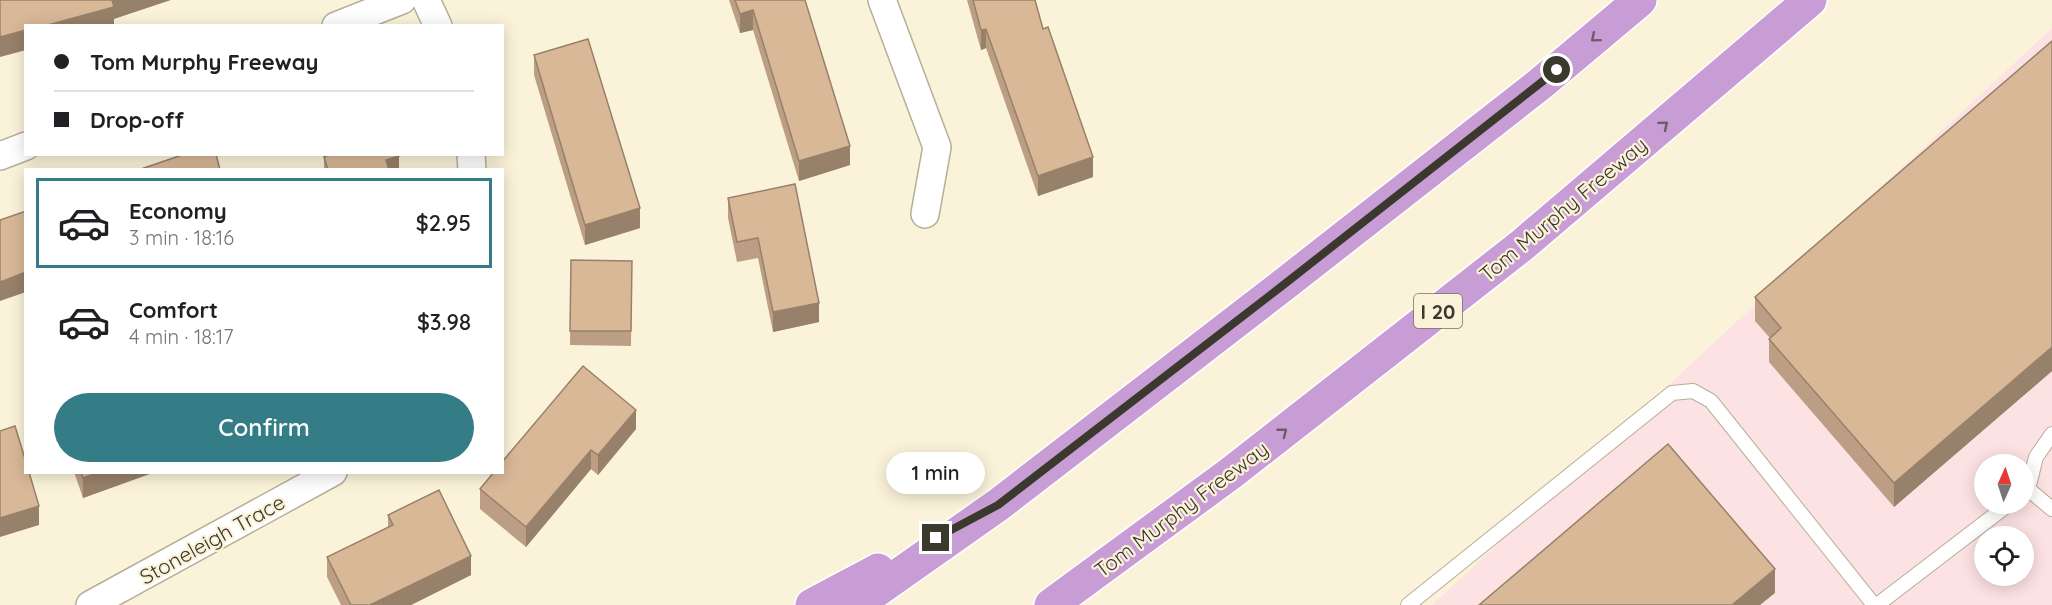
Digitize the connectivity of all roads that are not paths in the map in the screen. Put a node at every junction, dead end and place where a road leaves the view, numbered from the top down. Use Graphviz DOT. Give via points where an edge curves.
graph roads {
  1 [pos="402,0"];
  2 [pos="426,0"];
  3 [pos="882,0"];
  4 [pos="1640,0"];
  5 [pos="1810,0"];
  6 [pos="341,24"];
  7 [pos="437,24"];
  8 [pos="24,147"];
  9 [pos="0,156"];
  10 [pos="925,214"];
  11 [pos="2052,434"];
  12 [pos="2034,464"];
  13 [pos="329,474"];
  14 [pos="2034,497"];
  15 [pos="998,505"];
  16 [pos="2052,509"];
  17 [pos="1995,514"];
  18 [pos="90,605"];
  19 [pos="812,605"];
  20 [pos="856,605"];
  21 [pos="1051,605"];
  22 [pos="1408,605"];
  23 [pos="1876,605"];
  1 -- 6 [label="street"];
  2 -- 7 [label="street"];
  3 -- 10 [label="street" via="937,147"];
  4 -- 15 [label="highway, one-way" via="1540,84"];
  21 -- 5 [label="highway, Tom Murphy Freeway / I 20, one-way" via="1231,473 1521,246"];
  8 -- 9 [label="street"];
  11 -- 12 [label="lane"];
  13 -- 18 [label="street, Stoneleigh Trace"];
  14 -- 16 [label="lane"];
  15 -- 19 [label="highway"];
  15 -- 20 [label="highway"];
  17 -- 23 [label="lane"];
  22 -- 23 [label="lane" via="1672,393 1693,391 1711,401"];
}
